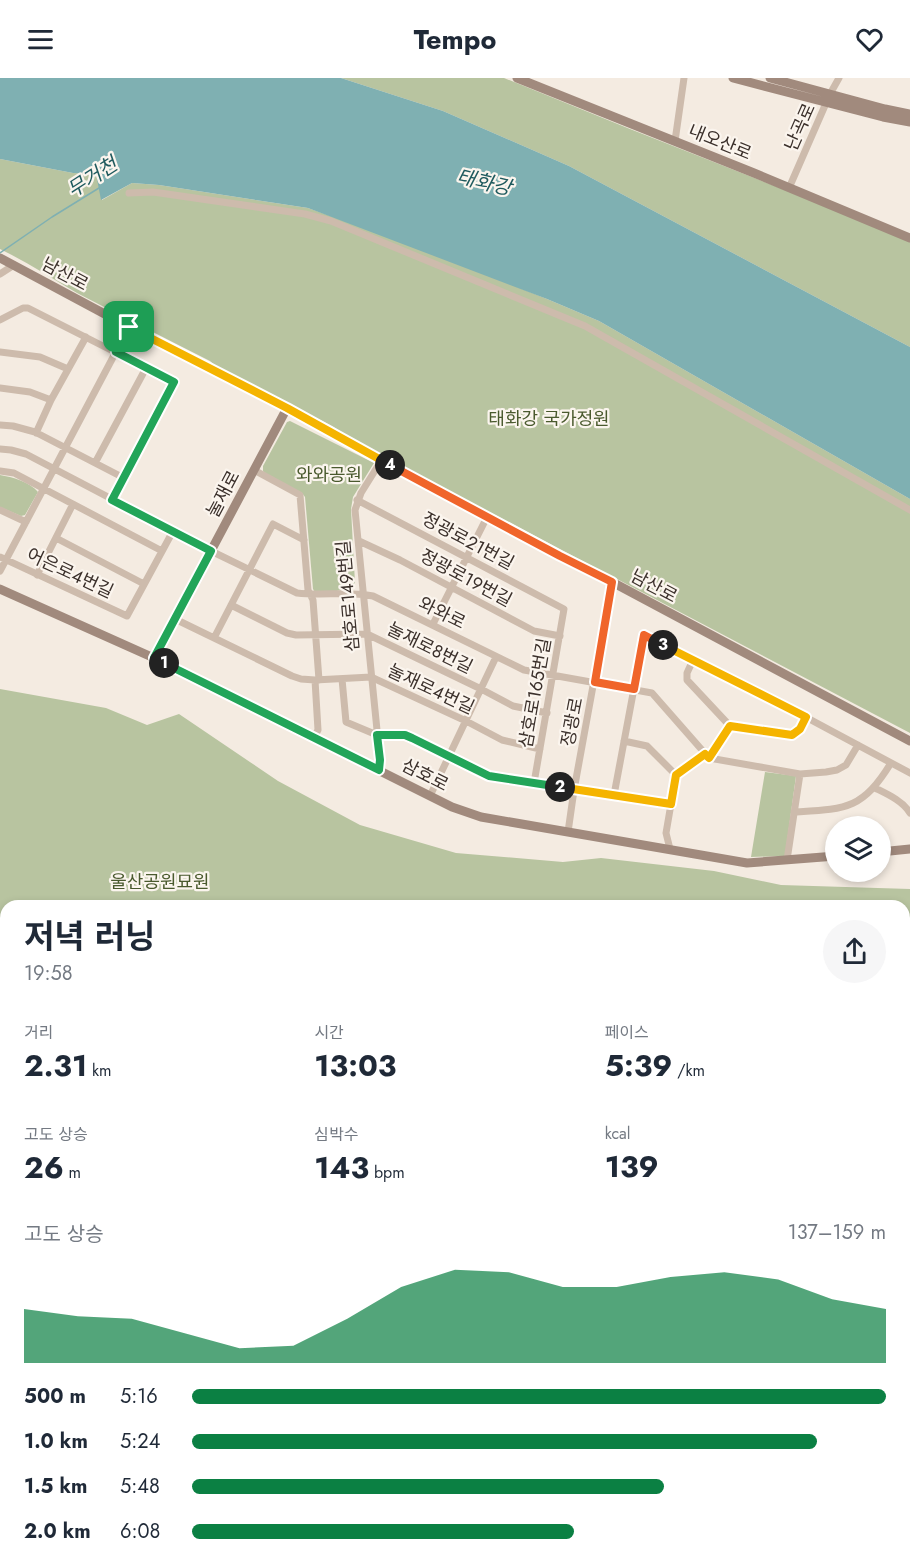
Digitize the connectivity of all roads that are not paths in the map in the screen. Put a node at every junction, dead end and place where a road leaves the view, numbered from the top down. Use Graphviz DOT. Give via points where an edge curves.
graph roads {
  1 [pos="517,78"];
  2 [pos="684,78"];
  3 [pos="733,78"];
  4 [pos="770,78"];
  5 [pos="839,78"];
  6 [pos="829,98"];
  7 [pos="910,114"];
  8 [pos="910,122"];
  9 [pos="675,141"];
  10 [pos="789,188"];
  11 [pos="129,193"];
  12 [pos="910,238"];
  13 [pos="0,258"];
  14 [pos="14,265"];
  15 [pos="0,274"];
  16 [pos="1,318"];
  17 [pos="129,327"];
  18 [pos="86,337"];
  19 [pos="0,352"];
  20 [pos="116,352"];
  21 [pos="146,368"];
  22 [pos="68,369"];
  23 [pos="0,388"];
  24 [pos="51,400"];
  25 [pos="287,408"];
  26 [pos="0,425"];
  27 [pos="36,433"];
  28 [pos="0,448"];
  29 [pos="65,448"];
  30 [pos="381,461"];
  31 [pos="95,463"];
  32 [pos="54,469"];
  33 [pos="254,470"];
  34 [pos="0,471"];
  35 [pos="124,478"];
  36 [pos="44,489"];
  37 [pos="112,500"];
  38 [pos="357,500"];
  39 [pos="73,504"];
  40 [pos="0,510"];
  41 [pos="910,510"];
  42 [pos="487,517"];
  43 [pos="26,522"];
  44 [pos="173,531"];
  45 [pos="56,538"];
  46 [pos="304,540"];
  47 [pos="359,541"];
  48 [pos="162,551"];
  49 [pos="211,551"];
  50 [pos="467,557"];
  51 [pos="3,558"];
  52 [pos="249,570"];
  53 [pos="0,571"];
  54 [pos="37,575"];
  55 [pos="612,582"];
  56 [pos="144,584"];
  57 [pos="452,587"];
  58 [pos="0,589"];
  59 [pos="363,594"];
  60 [pos="309,595"];
  61 [pos="231,605"];
  62 [pos="564,609"];
  63 [pos="175,619"];
  64 [pos="433,624"];
  65 [pos="367,634"];
  66 [pos="316,635"];
  67 [pos="560,636"];
  68 [pos="214,638"];
  69 [pos="496,657"];
  70 [pos="154,658"];
  71 [pos="693,660"];
  72 [pos="553,675"];
  73 [pos="371,677"];
  74 [pos="342,679"];
  75 [pos="317,680"];
  76 [pos="595,682"];
  77 [pos="481,689"];
  78 [pos="634,689"];
  79 [pos="547,713"];
  80 [pos="806,717"];
  81 [pos="466,721"];
  82 [pos="730,726"];
  83 [pos="377,735"];
  84 [pos="314,737"];
  85 [pos="624,741"];
  86 [pos="910,741"];
  87 [pos="858,745"];
  88 [pos="540,749"];
  89 [pos="450,755"];
  90 [pos="707,756"];
  91 [pos="891,763"];
  92 [pos="379,770"];
  93 [pos="910,773"];
  94 [pos="800,774"];
  95 [pos="676,775"];
  96 [pos="534,783"];
  97 [pos="874,788"];
  98 [pos="574,790"];
  99 [pos="614,795"];
  100 [pos="430,796"];
  101 [pos="671,804"];
  102 [pos="794,812"];
  103 [pos="910,813"];
  104 [pos="568,832"];
  105 [pos="670,849"];
  106 [pos="910,849"];
  107 [pos="891,851"];
  108 [pos="825,857"];
  109 [pos="788,860"];
  1 -- 9 [label="main road, 내오산로"];
  2 -- 9 [label="street"];
  3 -- 6 [label="main road"];
  4 -- 6 [label="main road"];
  5 -- 6 [label="street, 난곡로"];
  6 -- 7 [label="main road"];
  6 -- 8 [label="main road"];
  6 -- 10 [label="street, 난곡로"];
  9 -- 10 [label="main road, 내오산로"];
  10 -- 12 [label="main road, 내오산로"];
  11 -- 41 [label="street" via="153,192 331,221 585,326"];
  13 -- 14 [label="main road, 남산로"];
  14 -- 15 [label="street"];
  14 -- 17 [label="main road, 남산로"];
  16 -- 18 [label="street" via="28,308"];
  17 -- 20 [label="street"];
  17 -- 25 [label="main road, 남산로"];
  18 -- 20 [label="street"];
  18 -- 22 [label="street"];
  19 -- 22 [label="street" via="40,357"];
  20 -- 21 [label="street"];
  20 -- 29 [label="street"];
  21 -- 31 [label="street"];
  21 -- 35 [label="street" via="174,382"];
  22 -- 24 [label="street"];
  23 -- 24 [label="street"];
  24 -- 27 [label="street"];
  25 -- 30 [label="main road, 남산로"];
  25 -- 33 [label="main road, 눌재로"];
  26 -- 27 [label="street"];
  27 -- 29 [label="street"];
  28 -- 32 [label="street, 와와로" via="26,454"];
  29 -- 31 [label="street"];
  29 -- 32 [label="street"];
  30 -- 38 [label="street"];
  30 -- 42 [label="main road, 남산로"];
  31 -- 35 [label="street"];
  32 -- 36 [label="street"];
  32 -- 37 [label="street, 와와로"];
  33 -- 46 [label="street" via="300,495"];
  33 -- 49 [label="main road, 눌재로"];
  34 -- 36 [label="street" via="14,473"];
  35 -- 37 [label="street"];
  36 -- 39 [label="street"];
  36 -- 43 [label="street"];
  37 -- 44 [label="street, 와와로"];
  38 -- 47 [label="street, 삼호로149번길"];
  38 -- 50 [label="street, 정광로21번길"];
  39 -- 45 [label="street"];
  39 -- 48 [label="street"];
  40 -- 43 [label="street"];
  42 -- 50 [label="street"];
  42 -- 55 [label="main road, 남산로"];
  43 -- 51 [label="street"];
  44 -- 48 [label="street"];
  44 -- 49 [label="street, 와와로"];
  45 -- 54 [label="street"];
  45 -- 56 [label="street"];
  46 -- 52 [label="street" via="273,524"];
  46 -- 60 [label="street"];
  47 -- 57 [label="street, 정광로19번길"];
  47 -- 59 [label="street, 삼호로149번길"];
  48 -- 56 [label="street"];
  49 -- 52 [label="street, 와와로"];
  49 -- 63 [label="main road, 눌재로"];
  50 -- 57 [label="street"];
  50 -- 62 [label="street, 정광로21번길"];
  51 -- 53 [label="street"];
  51 -- 54 [label="street, 어은로4번길"];
  52 -- 60 [label="street, 와와로" via="293,592"];
  52 -- 61 [label="street"];
  54 -- 56 [label="street, 어은로4번길" via="127,616"];
  55 -- 76 [label="street, 정광로"];
  55 -- 86 [label="main road, 남산로"];
  57 -- 64 [label="street"];
  57 -- 67 [label="street, 정광로19번길" via="534,631"];
  58 -- 70 [label="main road, 삼호로"];
  59 -- 60 [label="street, 와와로"];
  59 -- 64 [label="street, 와와로"];
  59 -- 65 [label="street, 삼호로149번길"];
  60 -- 66 [label="street" via="313,600"];
  61 -- 66 [label="street, 눌재로8번길" via="287,633"];
  61 -- 68 [label="street"];
  62 -- 67 [label="street, 삼호로165번길"];
  63 -- 68 [label="street, 눌재로4번길"];
  63 -- 70 [label="main road, 눌재로"];
  64 -- 69 [label="street, 와와로"];
  65 -- 66 [label="street, 눌재로8번길"];
  65 -- 73 [label="street, 삼호로149번길"];
  65 -- 77 [label="street, 눌재로8번길"];
  66 -- 75 [label="street"];
  67 -- 72 [label="street, 삼호로165번길"];
  68 -- 75 [label="street, 눌재로4번길" via="292,676"];
  69 -- 72 [label="street, 와와로" via="524,670"];
  69 -- 77 [label="street"];
  70 -- 84 [label="main road, 삼호로"];
  71 -- 78 [label="street" via="644,635"];
  71 -- 80 [label="street"];
  71 -- 82 [label="street" via="687,680"];
  72 -- 76 [label="street, 와와로"];
  72 -- 79 [label="street, 삼호로165번길"];
  73 -- 74 [label="street, 눌재로4번길"];
  73 -- 81 [label="street, 눌재로4번길"];
  73 -- 83 [label="street, 삼호로149번길"];
  74 -- 75 [label="street, 눌재로4번길"];
  74 -- 83 [label="street, 삼호로149번길" via="346,722"];
  75 -- 84 [label="street" via="318,730"];
  76 -- 78 [label="street, 와와로"];
  76 -- 98 [label="street, 정광로"];
  77 -- 79 [label="street, 눌재로8번길" via="513,706"];
  77 -- 81 [label="street"];
  78 -- 85 [label="street"];
  78 -- 90 [label="street, 와와로" via="652,693"];
  79 -- 88 [label="street, 삼호로165번길"];
  80 -- 82 [label="street" via="792,735"];
  80 -- 87 [label="street"];
  81 -- 88 [label="street, 눌재로4번길" via="502,740"];
  81 -- 89 [label="street"];
  82 -- 90 [label="street"];
  83 -- 89 [label="street" via="405,735"];
  83 -- 92 [label="street, 삼호로149번길"];
  84 -- 92 [label="main road, 삼호로"];
  85 -- 95 [label="street" via="647,746"];
  85 -- 99 [label="street"];
  87 -- 91 [label="street"];
  87 -- 94 [label="street" via="846,765 837,770"];
  88 -- 96 [label="street, 삼호로165번길"];
  89 -- 96 [label="street" via="489,776"];
  89 -- 100 [label="street"];
  90 -- 94 [label="street"];
  90 -- 95 [label="street"];
  91 -- 93 [label="street"];
  91 -- 97 [label="street"];
  92 -- 100 [label="main road, 삼호로"];
  94 -- 102 [label="street"];
  95 -- 101 [label="street"];
  96 -- 98 [label="street"];
  97 -- 102 [label="street" via="847,807"];
  97 -- 103 [label="street" via="898,801"];
  98 -- 99 [label="street"];
  98 -- 104 [label="street, 정광로"];
  99 -- 101 [label="street"];
  100 -- 104 [label="main road, 삼호로" via="481,817"];
  101 -- 105 [label="street" via="666,833"];
  102 -- 109 [label="street"];
  104 -- 105 [label="main road, 삼호로"];
  105 -- 109 [label="main road, 삼호로" via="747,863"];
  106 -- 107 [label="main road"];
  108 -- 109 [label="main road, 삼호로"];
}
